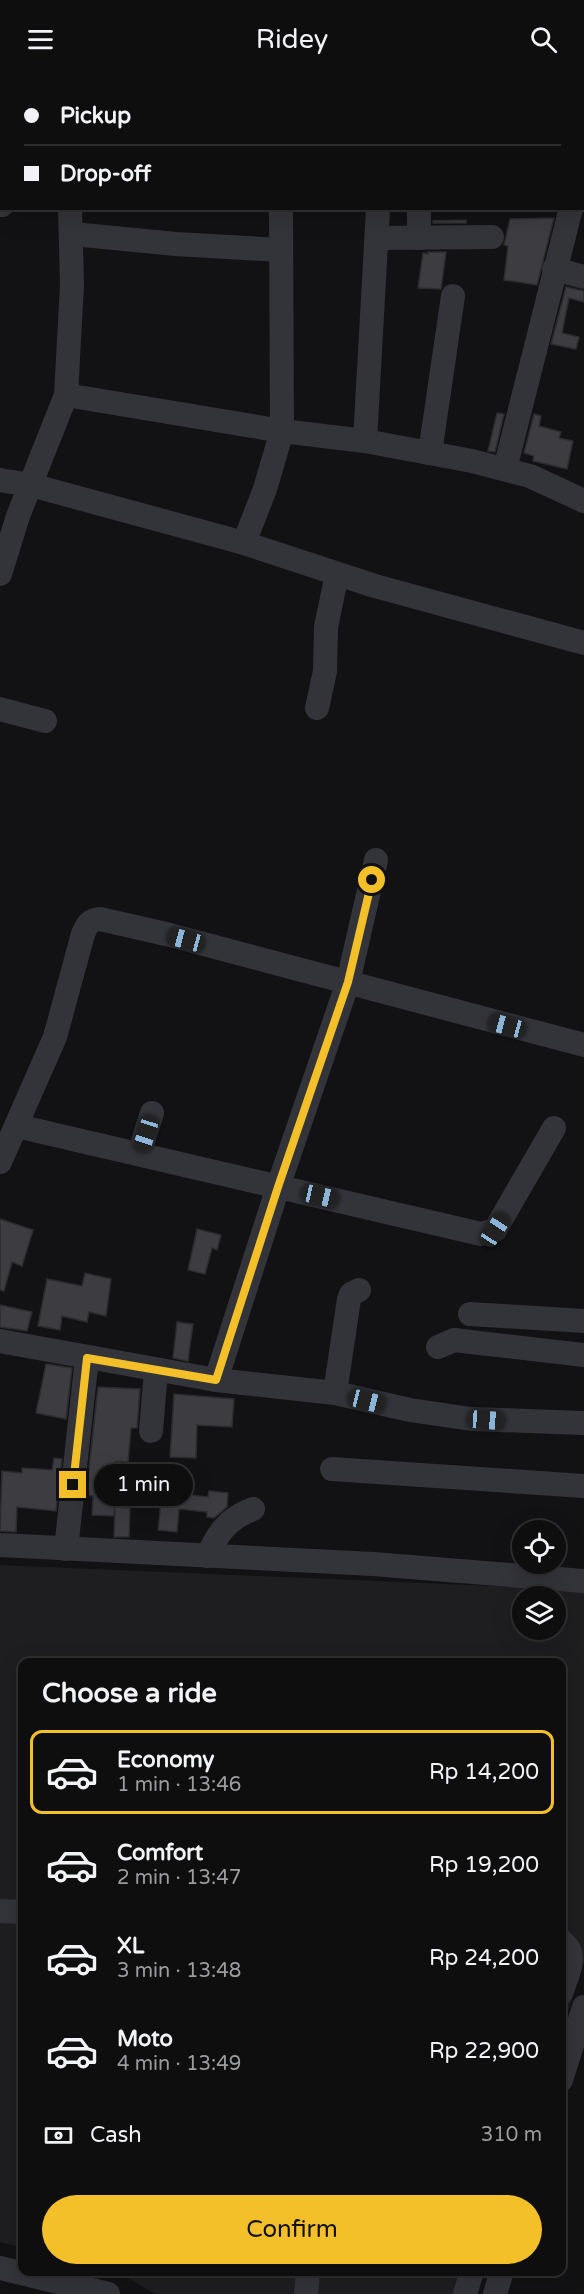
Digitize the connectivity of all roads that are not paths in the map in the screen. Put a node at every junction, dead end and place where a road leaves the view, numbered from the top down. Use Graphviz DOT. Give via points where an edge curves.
graph roads {
  1 [pos="70,210"];
  2 [pos="281,210"];
  3 [pos="378,210"];
  4 [pos="419,210"];
  5 [pos="570,210"];
  6 [pos="73,234"];
  7 [pos="492,237"];
  8 [pos="378,238"];
  9 [pos="419,238"];
  10 [pos="280,250"];
  11 [pos="554,269"];
  12 [pos="584,277"];
  13 [pos="453,296"];
  14 [pos="66,395"];
  15 [pos="282,431"];
  16 [pos="365,441"];
  17 [pos="430,453"];
  18 [pos="505,469"];
  19 [pos="0,480"];
  20 [pos="30,485"];
  21 [pos="584,501"];
  22 [pos="244,543"];
  23 [pos="0,574"];
  24 [pos="337,574"];
  25 [pos="584,643"];
  26 [pos="317,708"];
  27 [pos="0,709"];
  28 [pos="45,721"];
  29 [pos="376,860"];
  30 [pos="348,982"];
  31 [pos="584,1045"];
  32 [pos="152,1113"];
  33 [pos="17,1126"];
  34 [pos="554,1128"];
  35 [pos="139,1154"];
  36 [pos="0,1162"];
  37 [pos="278,1187"];
  38 [pos="359,1290"];
  39 [pos="470,1314"];
  40 [pos="584,1321"];
  41 [pos="0,1341"];
  42 [pos="438,1347"];
  43 [pos="584,1355"];
  44 [pos="87,1358"];
  45 [pos="156,1370"];
  46 [pos="216,1380"];
  47 [pos="334,1393"];
  48 [pos="584,1424"];
  49 [pos="151,1431"];
  50 [pos="332,1469"];
  51 [pos="584,1486"];
  52 [pos="253,1509"];
  53 [pos="0,1545"];
  54 [pos="66,1549"];
  55 [pos="208,1556"];
  56 [pos="584,1581"];
  57 [pos="0,1911"];
  58 [pos="18,1912"];
  59 [pos="566,1945"];
  60 [pos="566,1978"];
  61 [pos="584,2007"];
  62 [pos="566,2064"];
  63 [pos="0,2268"];
  64 [pos="18,2275"];
  65 [pos="22,2276"];
  66 [pos="308,2276"];
  67 [pos="470,2276"];
  68 [pos="500,2276"];
  69 [pos="49,2286"];
  70 [pos="108,2294"];
  71 [pos="306,2294"];
  72 [pos="465,2294"];
  73 [pos="495,2294"];
  1 -- 6 [label="street"];
  2 -- 10 [label="street"];
  3 -- 8 [label="street"];
  4 -- 9 [label="street"];
  5 -- 11 [label="street"];
  6 -- 10 [label="street"];
  6 -- 14 [label="street"];
  7 -- 9 [label="street"];
  8 -- 9 [label="street"];
  8 -- 16 [label="street"];
  10 -- 15 [label="street"];
  11 -- 12 [label="street"];
  11 -- 18 [label="street"];
  13 -- 17 [label="street"];
  14 -- 15 [label="street"];
  14 -- 20 [label="street"];
  15 -- 16 [label="street"];
  15 -- 22 [label="street"];
  16 -- 17 [label="street"];
  17 -- 18 [label="street"];
  18 -- 21 [label="street" via="546,482"];
  19 -- 20 [label="street"];
  20 -- 22 [label="street"];
  20 -- 23 [label="street"];
  22 -- 24 [label="street"];
  24 -- 25 [label="street"];
  24 -- 26 [label="street" via="326,627 325,670"];
  27 -- 28 [label="street"];
  29 -- 30 [label="street"];
  30 -- 31 [label="street"];
  30 -- 33 [label="street" via="166,934 93,920 83,934 56,1036"];
  30 -- 37 [label="street"];
  32 -- 35 [label="street"];
  33 -- 35 [label="street"];
  33 -- 36 [label="street"];
  34 -- 37 [label="street" via="502,1219 488,1234"];
  35 -- 37 [label="street"];
  37 -- 46 [label="street"];
  38 -- 47 [label="street" via="349,1299"];
  39 -- 40 [label="street"];
  41 -- 44 [label="street"];
  42 -- 43 [label="street" via="454,1340"];
  44 -- 45 [label="street"];
  44 -- 54 [label="street"];
  45 -- 46 [label="street"];
  45 -- 49 [label="street"];
  46 -- 47 [label="street"];
  47 -- 48 [label="street" via="471,1419"];
  50 -- 51 [label="street"];
  52 -- 55 [label="street" via="226,1526 215,1538"];
  53 -- 54 [label="street"];
  54 -- 55 [label="street"];
  55 -- 56 [label="street"];
  57 -- 58 [label="street"];
  59 -- 60 [label="street" via="572,1959"];
  61 -- 62 [label="street"];
  63 -- 64 [label="street"];
  65 -- 69 [label="street"];
  66 -- 71 [label="street"];
  67 -- 72 [label="street"];
  68 -- 73 [label="street"];
  69 -- 70 [label="street"];
}
